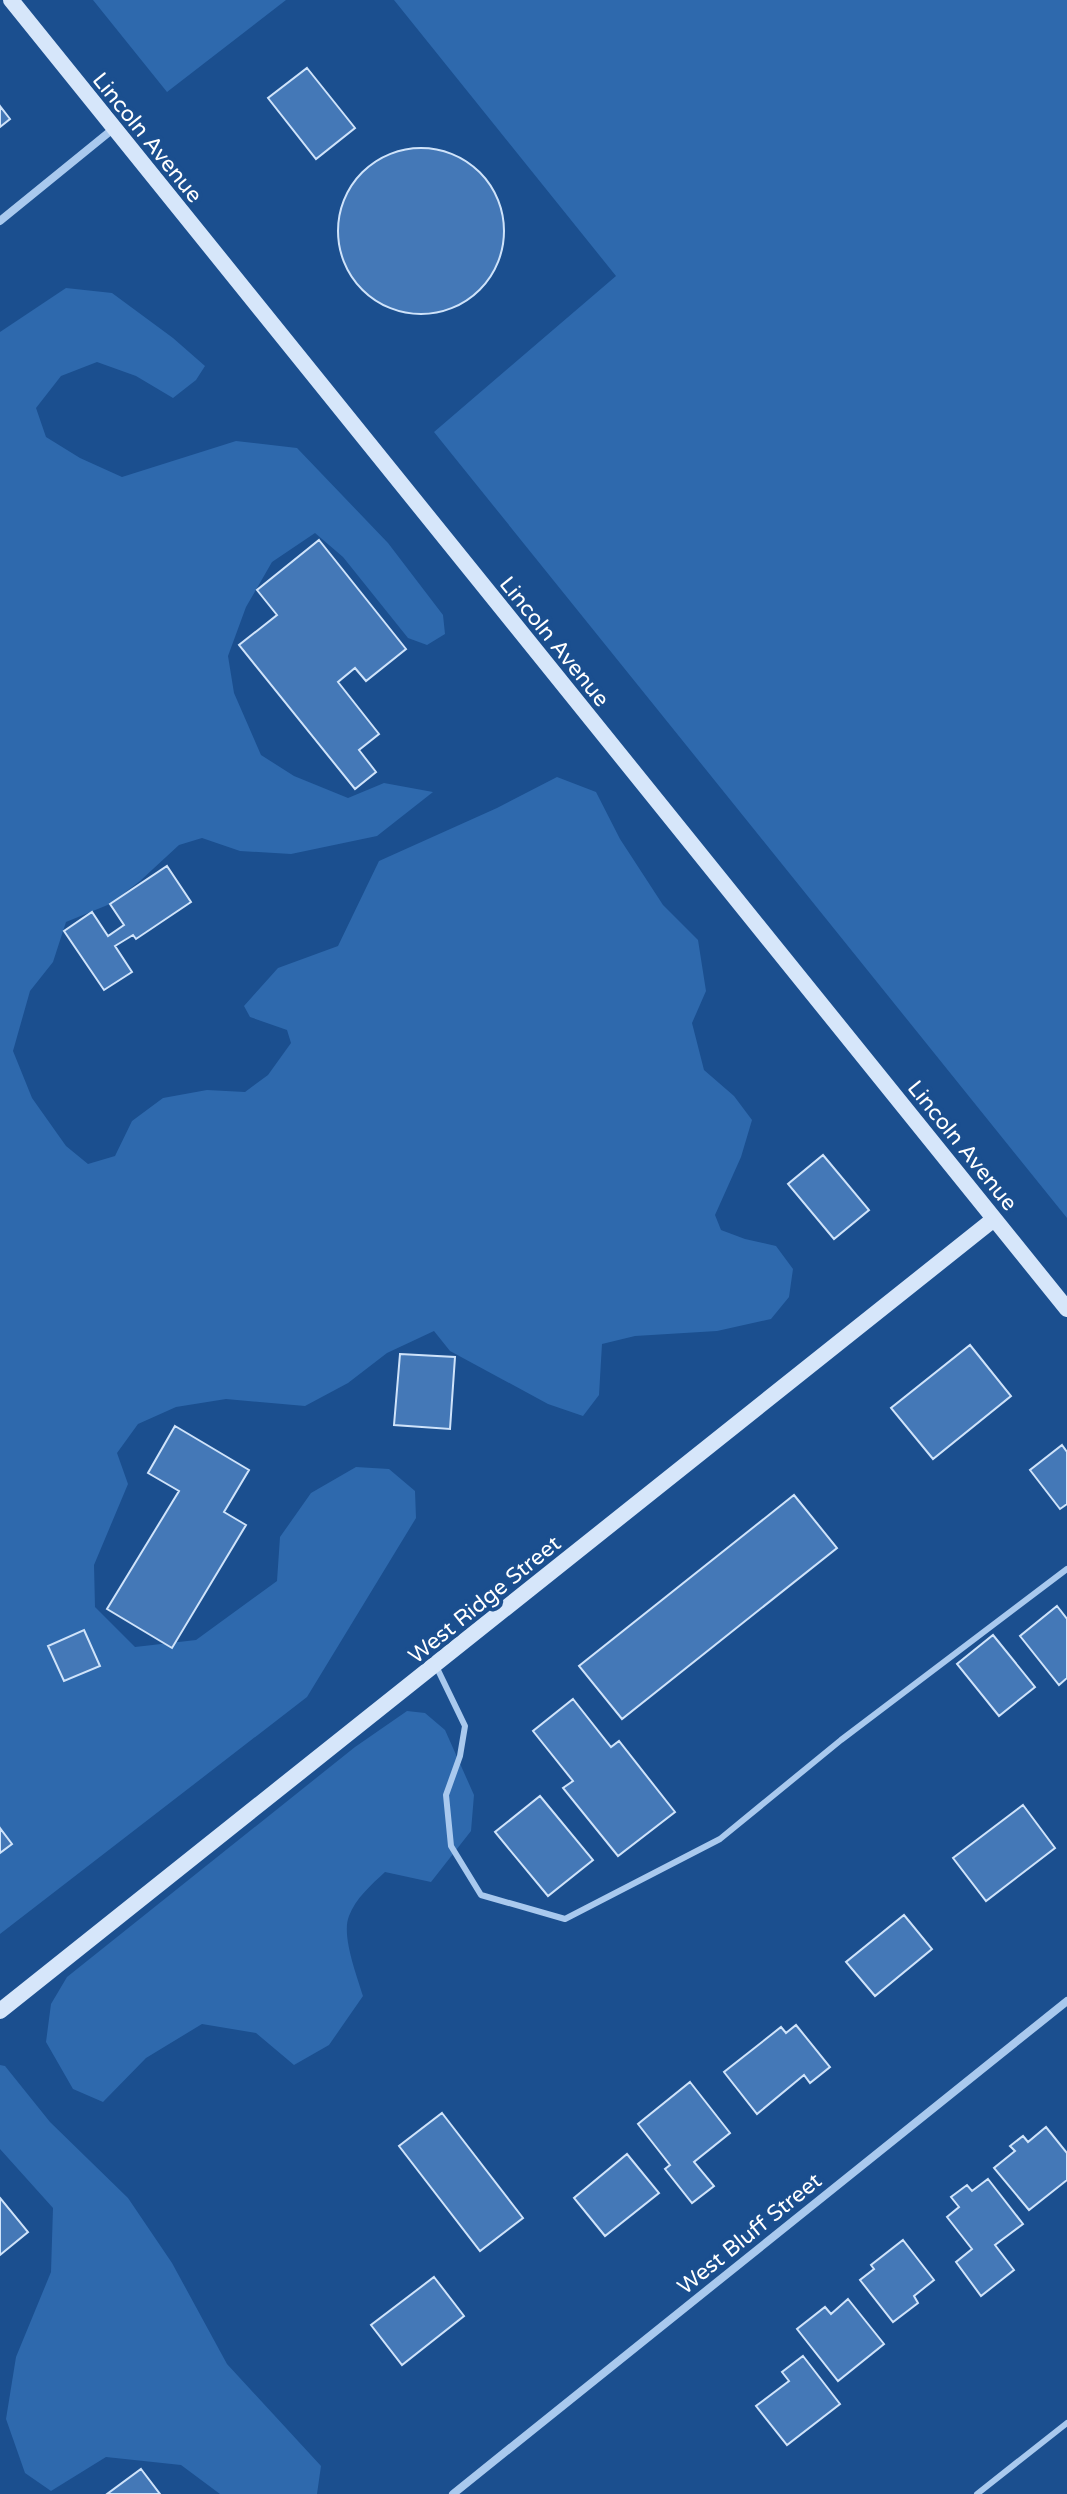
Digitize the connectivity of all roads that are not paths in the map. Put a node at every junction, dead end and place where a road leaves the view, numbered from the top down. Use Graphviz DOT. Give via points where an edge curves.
graph roads {
  1 [pos="11,0"];
  2 [pos="113,129"];
  3 [pos="0,221"];
  4 [pos="994,1219"];
  5 [pos="1067,1309"];
  6 [pos="1067,1569"];
  7 [pos="435,1665"];
  8 [pos="1067,2001"];
  9 [pos="0,2011"];
  10 [pos="1067,2423"];
  11 [pos="453,2494"];
  12 [pos="977,2494"];
  1 -- 2 [label="street, Lincoln Avenue"];
  2 -- 3 [label="street"];
  2 -- 4 [label="street, Lincoln Avenue"];
  4 -- 5 [label="street, Lincoln Avenue"];
  4 -- 7 [label="street, West Ridge Street"];
  6 -- 7 [label="lane" via="720,1839 565,1919 481,1895 451,1846 446,1795 465,1726"];
  7 -- 9 [label="street, West Ridge Street"];
  8 -- 11 [label="street, West Bluff Street"];
  10 -- 12 [label="lane"];
}
